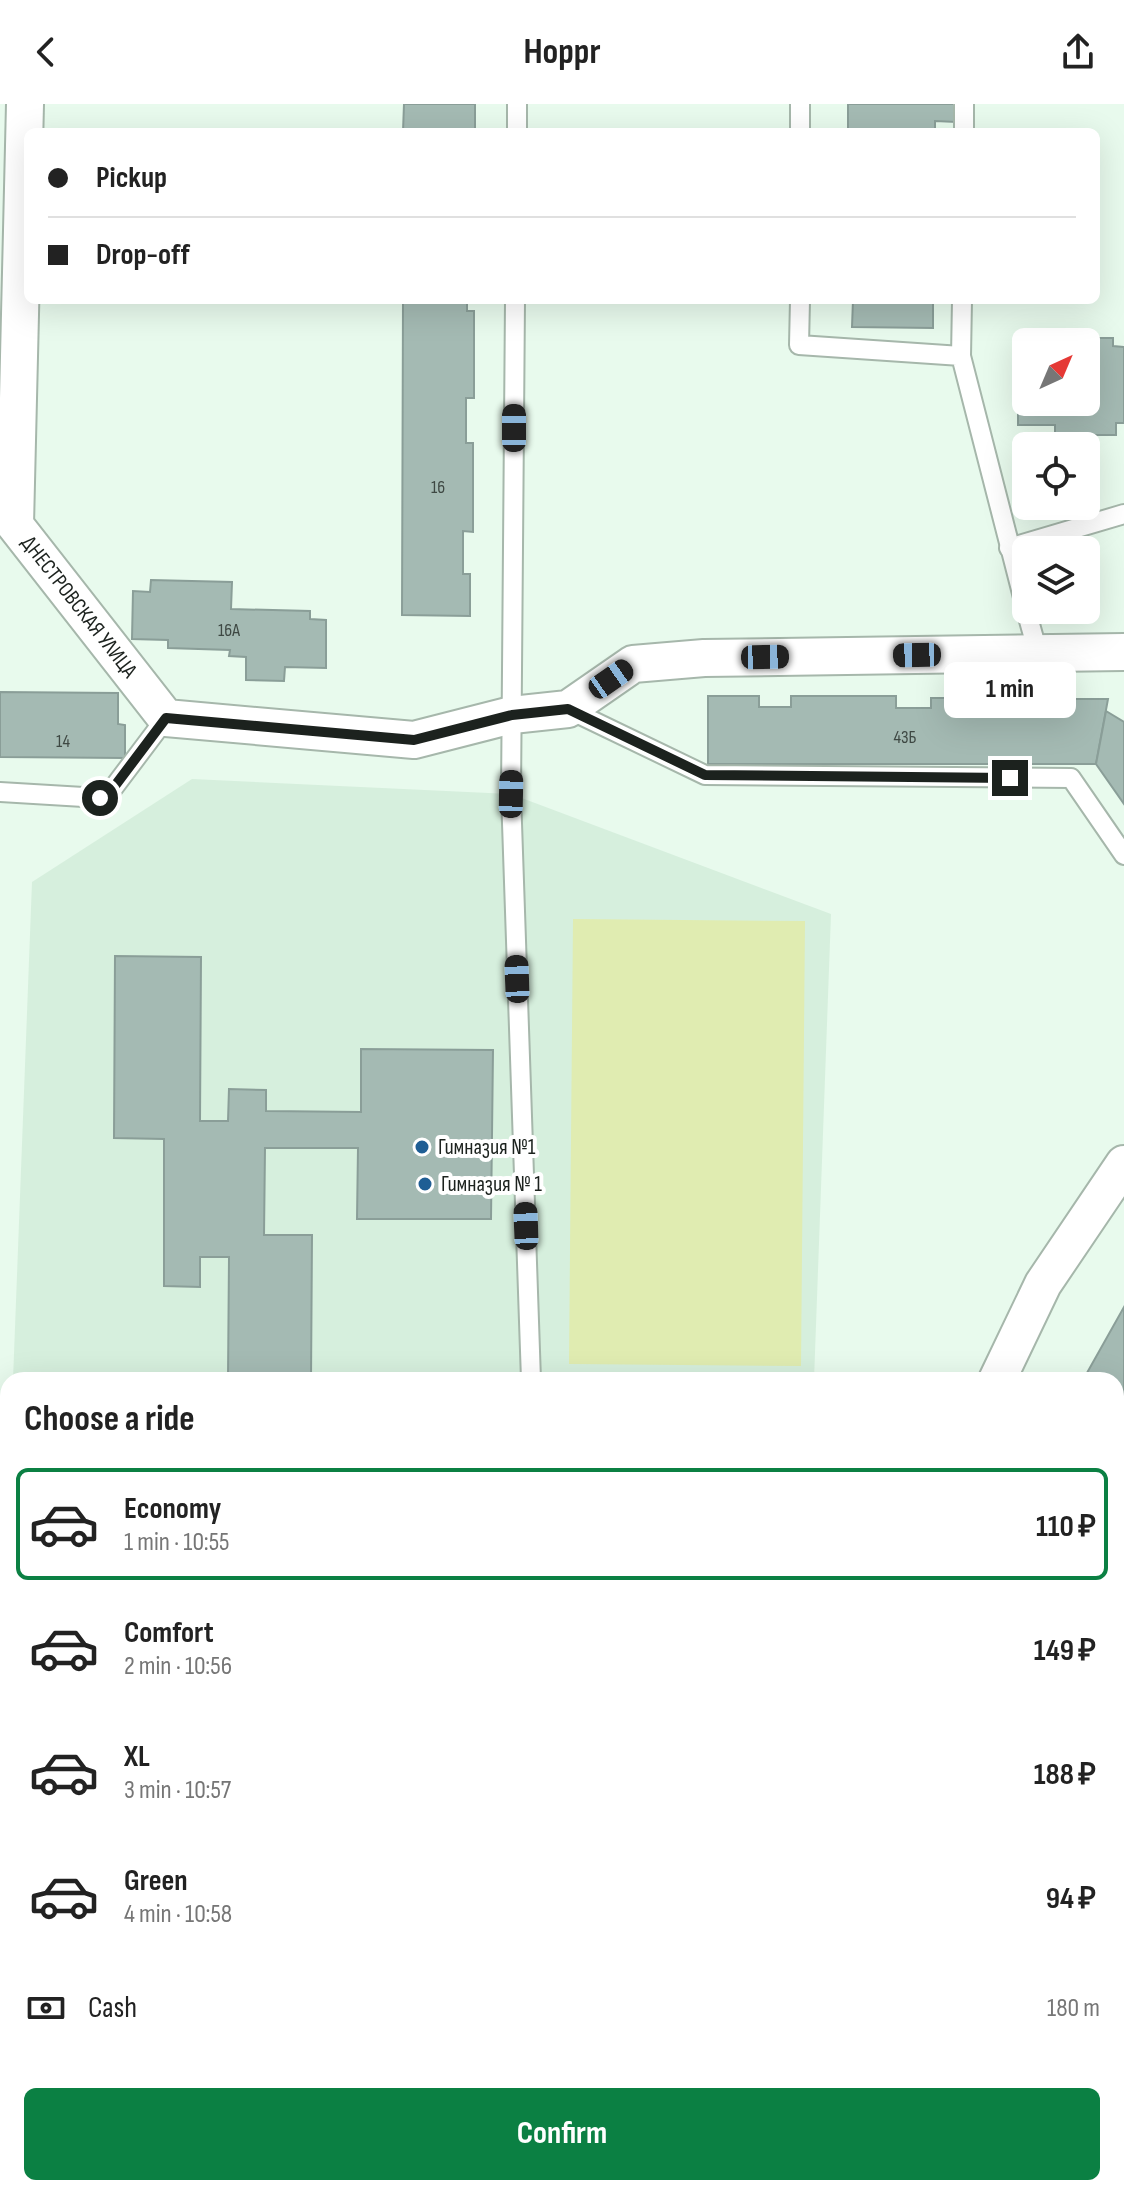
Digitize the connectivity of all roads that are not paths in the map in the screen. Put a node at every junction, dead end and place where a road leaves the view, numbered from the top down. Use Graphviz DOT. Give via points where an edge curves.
graph roads {
  1 [pos="25,104"];
  2 [pos="517,104"];
  3 [pos="800,104"];
  4 [pos="964,104"];
  5 [pos="517,128"];
  6 [pos="800,128"];
  7 [pos="964,128"];
  8 [pos="12,142"];
  9 [pos="515,304"];
  10 [pos="800,304"];
  11 [pos="962,304"];
  12 [pos="961,356"];
  13 [pos="1124,514"];
  14 [pos="7,526"];
  15 [pos="1009,548"];
  16 [pos="1012,559"];
  17 [pos="1030,624"];
  18 [pos="1124,652"];
  19 [pos="1038,653"];
  20 [pos="568,709"];
  21 [pos="512,715"];
  22 [pos="166,718"];
  23 [pos="0,792"];
  24 [pos="1124,855"];
  25 [pos="1124,1164"];
  26 [pos="531,1372"];
  27 [pos="1001,1372"];
  1 -- 8 [label="street, ДНЕСТРОВСКАЯ УЛИЦА"];
  2 -- 5 [label="lane"];
  3 -- 6 [label="lane"];
  4 -- 7 [label="lane"];
  8 -- 14 [label="street, ДНЕСТРОВСКАЯ УЛИЦА"];
  9 -- 21 [label="lane"];
  10 -- 12 [label="lane" via="799,345"];
  11 -- 12 [label="lane"];
  12 -- 15 [label="lane"];
  13 -- 15 [label="lane"];
  14 -- 22 [label="street, ДНЕСТРОВСКАЯ УЛИЦА"];
  15 -- 16 [label="lane"];
  17 -- 19 [label="lane"];
  18 -- 19 [label="street"];
  19 -- 20 [label="street" via="704,658 633,664"];
  20 -- 21 [label="street"];
  20 -- 24 [label="lane" via="705,775 1071,778"];
  21 -- 22 [label="street" via="414,740"];
  21 -- 26 [label="lane"];
  22 -- 23 [label="lane" via="108,795"];
  25 -- 27 [label="street" via="1043,1284"];
}
